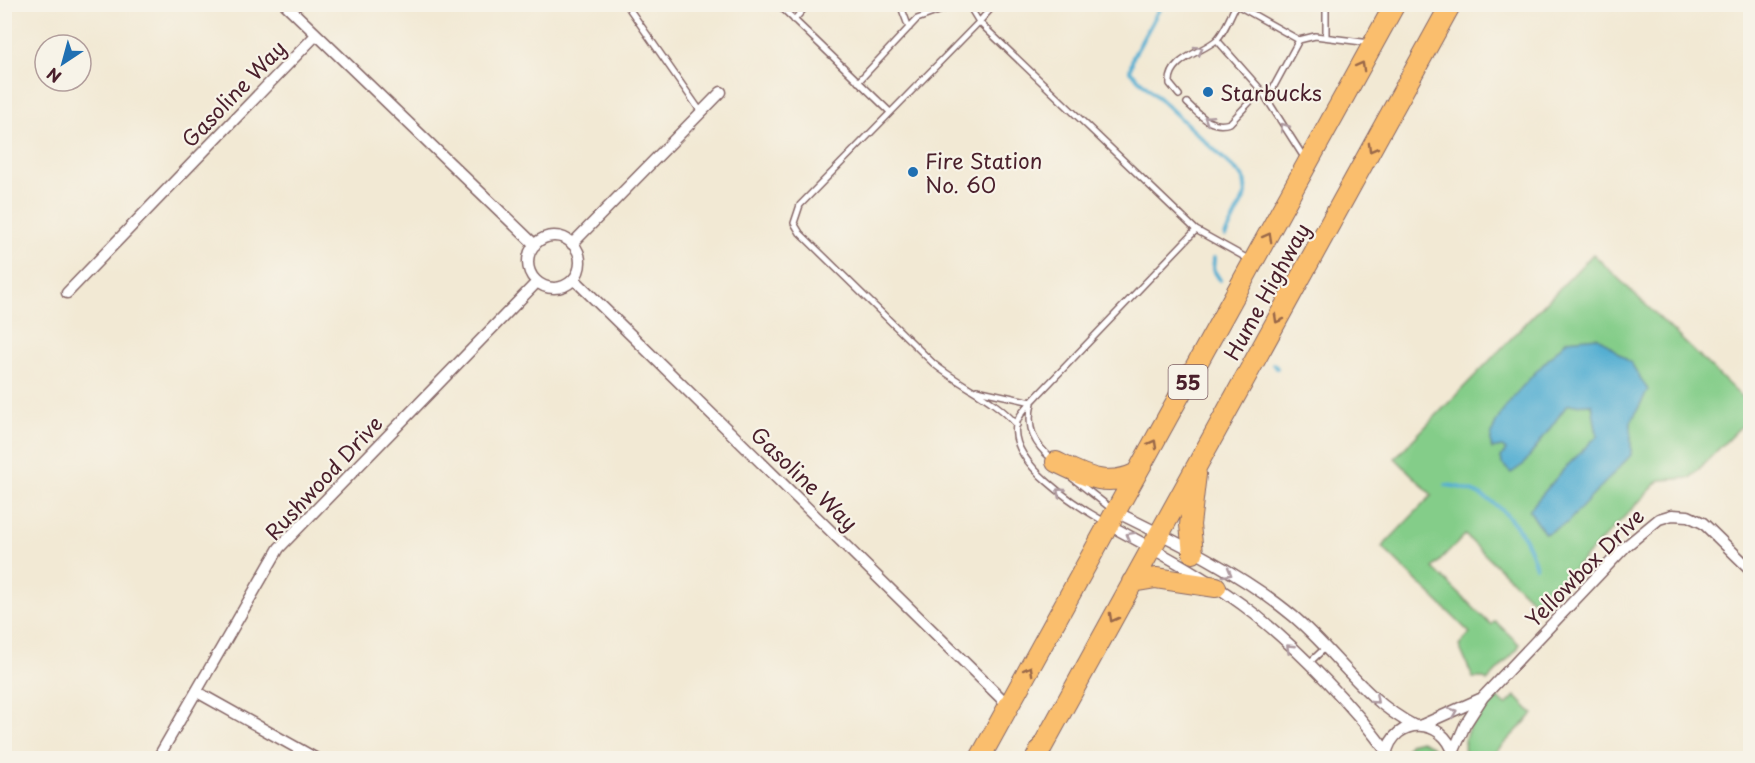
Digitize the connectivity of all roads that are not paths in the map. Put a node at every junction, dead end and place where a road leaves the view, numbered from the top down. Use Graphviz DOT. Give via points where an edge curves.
graph roads {
  1 [pos="285,4"];
  2 [pos="627,4"];
  3 [pos="778,4"];
  4 [pos="808,4"];
  5 [pos="900,4"];
  6 [pos="958,4"];
  7 [pos="968,4"];
  8 [pos="995,4"];
  9 [pos="1326,4"];
  10 [pos="1395,4"];
  11 [pos="1451,4"];
  12 [pos="1236,5"];
  13 [pos="794,20"];
  14 [pos="979,22"];
  15 [pos="909,28"];
  16 [pos="316,35"];
  17 [pos="1326,36"];
  18 [pos="1217,40"];
  19 [pos="1299,40"];
  20 [pos="1374,43"];
  21 [pos="858,82"];
  22 [pos="1261,90"];
  23 [pos="721,92"];
  24 [pos="1179,95"];
  25 [pos="1266,99"];
  26 [pos="1187,103"];
  27 [pos="701,112"];
  28 [pos="890,112"];
  29 [pos="1308,163"];
  30 [pos="1196,230"];
  31 [pos="535,244"];
  32 [pos="572,244"];
  33 [pos="1254,262"];
  34 [pos="574,279"];
  35 [pos="537,282"];
  36 [pos="67,292"];
  37 [pos="967,388"];
  38 [pos="1032,402"];
  39 [pos="1017,425"];
  40 [pos="1056,462"];
  41 [pos="1197,466"];
  42 [pos="1137,473"];
  43 [pos="1112,518"];
  44 [pos="1156,541"];
  45 [pos="1193,553"];
  46 [pos="1750,569"];
  47 [pos="1132,582"];
  48 [pos="1216,587"];
  49 [pos="1325,648"];
  50 [pos="1308,664"];
  51 [pos="197,692"];
  52 [pos="1483,697"];
  53 [pos="1010,706"];
  54 [pos="1418,725"];
  55 [pos="1386,755"];
  56 [pos="1454,756"];
  57 [pos="158,759"];
  58 [pos="315,759"];
  59 [pos="980,759"];
  60 [pos="1036,759"];
  1 -- 16 [label="street"];
  2 -- 27 [label="lane"];
  3 -- 13 [label="lane"];
  4 -- 13 [label="lane"];
  5 -- 15 [label="lane"];
  6 -- 15 [label="lane" via="917,19"];
  7 -- 14 [label="lane"];
  8 -- 14 [label="lane"];
  9 -- 17 [label="lane"];
  10 -- 20 [label="highway, Hume Highway / 55"];
  11 -- 41 [label="highway, Hume Highway / 55, one-way"];
  12 -- 18 [label="lane"];
  12 -- 19 [label="lane"];
  13 -- 21 [label="lane"];
  14 -- 28 [label="lane"];
  14 -- 30 [label="lane"];
  15 -- 21 [label="lane"];
  16 -- 31 [label="street, Gasoline Way"];
  16 -- 36 [label="street, Gasoline Way"];
  17 -- 19 [label="lane"];
  17 -- 20 [label="lane"];
  18 -- 22 [label="lane"];
  24 -- 18 [label="lane, one-way" via="1170,84 1172,72 1189,56"];
  19 -- 25 [label="lane"];
  29 -- 20 [label="highway, Hume Highway / 55, one-way"];
  21 -- 28 [label="lane"];
  22 -- 25 [label="lane"];
  22 -- 26 [label="lane, one-way" via="1230,123 1223,125 1211,124"];
  23 -- 27 [label="street"];
  29 -- 25 [label="lane, one-way"];
  27 -- 32 [label="street"];
  28 -- 37 [label="lane" via="800,205 794,223 934,364"];
  33 -- 29 [label="highway, Hume Highway / 55, one-way"];
  30 -- 33 [label="lane"];
  30 -- 38 [label="lane"];
  31 -- 32 [label="street" via="549,237"];
  31 -- 35 [label="street" via="528,260 531,276"];
  32 -- 34 [label="street" via="580,265"];
  42 -- 33 [label="highway, Hume Highway / 55, one-way"];
  34 -- 35 [label="street" via="552,288"];
  34 -- 53 [label="street, Gasoline Way"];
  35 -- 51 [label="street, Rushwood Drive" via="279,548"];
  37 -- 38 [label="lane"];
  37 -- 39 [label="lane" via="999,406"];
  38 -- 39 [label="lane"];
  38 -- 40 [label="lane" via="1032,434 1041,450"];
  43 -- 39 [label="lane, one-way" via="1065,497 1035,468 1017,442"];
  40 -- 42 [label="highway" via="1107,481 1123,480"];
  40 -- 43 [label="lane"];
  41 -- 44 [label="highway, Hume Highway / 55"];
  41 -- 45 [label="highway" via="1190,525"];
  42 -- 43 [label="highway, Hume Highway / 55"];
  44 -- 43 [label="street, one-way"];
  43 -- 44 [label="street"];
  53 -- 43 [label="highway, Hume Highway / 55, one-way"];
  44 -- 45 [label="street"];
  44 -- 47 [label="highway, Hume Highway / 55"];
  44 -- 48 [label="street"];
  45 -- 49 [label="street, one-way" via="1268,598"];
  46 -- 52 [label="street, Yellowbox Drive" via="1703,523 1688,516 1659,519 1625,547"];
  47 -- 48 [label="highway" via="1156,578"];
  47 -- 60 [label="highway, Hume Highway / 55, one-way"];
  50 -- 48 [label="street, one-way" via="1257,617"];
  49 -- 50 [label="lane"];
  49 -- 54 [label="street, one-way" via="1381,706"];
  50 -- 55 [label="street" via="1363,720"];
  51 -- 57 [label="street, Rushwood Drive"];
  51 -- 58 [label="street"];
  54 -- 52 [label="street, one-way"];
  52 -- 56 [label="street" via="1465,725"];
  53 -- 59 [label="highway, Hume Highway / 55"];
  54 -- 55 [label="street" via="1397,734"];
  54 -- 56 [label="street" via="1443,734"];
}
